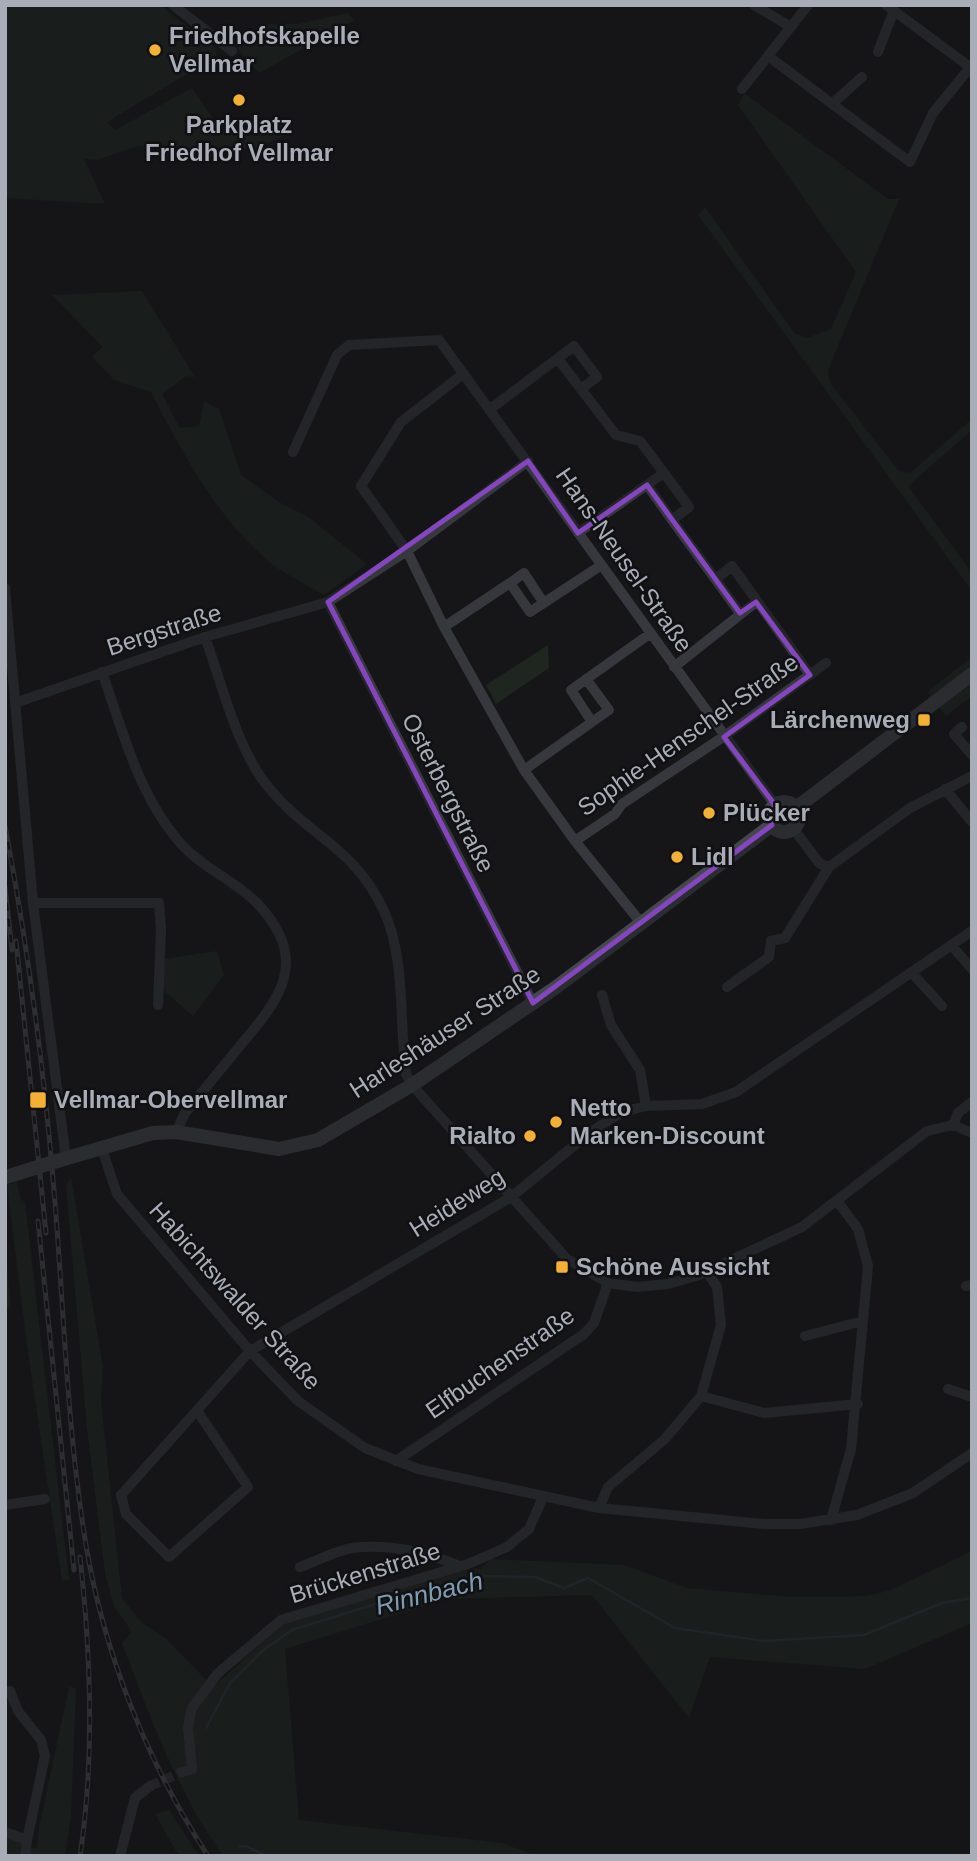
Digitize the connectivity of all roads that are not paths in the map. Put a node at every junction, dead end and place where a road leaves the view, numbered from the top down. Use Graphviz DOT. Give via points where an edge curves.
graph roads {
  1 [pos="173,5"];
  2 [pos="754,5"];
  3 [pos="808,5"];
  4 [pos="890,7"];
  5 [pos="791,27"];
  6 [pos="232,51"];
  7 [pos="878,52"];
  8 [pos="768,56"];
  9 [pos="971,66"];
  10 [pos="862,77"];
  11 [pos="742,89"];
  12 [pos="832,104"];
  13 [pos="558,359"];
  14 [pos="463,374"];
  15 [pos="581,389"];
  16 [pos="489,410"];
  17 [pos="293,452"];
  18 [pos="528,461"];
  19 [pos="664,473"];
  20 [pos="647,485"];
  21 [pos="672,520"];
  22 [pos="578,533"];
  23 [pos="407,551"];
  24 [pos="600,566"];
  25 [pos="716,579"];
  26 [pos="510,583"];
  27 [pos="5,588"];
  28 [pos="328,602"];
  29 [pos="543,602"];
  30 [pos="756,603"];
  31 [pos="740,613"];
  32 [pos="444,627"];
  33 [pos="651,633"];
  34 [pos="205,637"];
  35 [pos="826,663"];
  36 [pos="674,667"];
  37 [pos="102,672"];
  38 [pos="972,674"];
  39 [pos="810,675"];
  40 [pos="586,679"];
  41 [pos="15,703"];
  42 [pos="592,722"];
  43 [pos="962,727"];
  44 [pos="723,737"];
  45 [pos="972,755"];
  46 [pos="524,771"];
  47 [pos="972,776"];
  48 [pos="944,789"];
  49 [pos="775,805"];
  50 [pos="797,809"];
  51 [pos="972,822"];
  52 [pos="772,825"];
  53 [pos="793,828"];
  54 [pos="575,841"];
  55 [pos="830,867"];
  56 [pos="33,903"];
  57 [pos="642,924"];
  58 [pos="972,931"];
  59 [pos="952,946"];
  60 [pos="972,969"];
  61 [pos="912,973"];
  62 [pos="727,988"];
  63 [pos="602,995"];
  64 [pos="533,1003"];
  65 [pos="158,1005"];
  66 [pos="942,1006"];
  67 [pos="412,1085"];
  68 [pos="972,1102"];
  69 [pos="646,1106"];
  70 [pos="953,1125"];
  71 [pos="176,1132"];
  72 [pos="972,1133"];
  73 [pos="101,1146"];
  74 [pos="62,1159"];
  75 [pos="6,1177"];
  76 [pos="511,1197"];
  77 [pos="838,1202"];
  78 [pos="706,1271"];
  79 [pos="608,1283"];
  80 [pos="863,1321"];
  81 [pos="805,1336"];
  82 [pos="250,1351"];
  83 [pos="948,1389"];
  84 [pos="701,1396"];
  85 [pos="972,1397"];
  86 [pos="858,1404"];
  87 [pos="198,1412"];
  88 [pos="972,1453"];
  89 [pos="396,1461"];
  90 [pos="543,1497"];
  91 [pos="45,1499"];
  92 [pos="5,1505"];
  93 [pos="599,1508"];
  94 [pos="831,1520"];
  95 [pos="460,1566"];
  96 [pos="300,1567"];
  97 [pos="10,1692"];
  98 [pos="182,1772"];
  99 [pos="150,1786"];
  100 [pos="5,1832"];
  101 [pos="25,1840"];
  102 [pos="26,1855"];
  103 [pos="120,1856"];
  1 -- 6 [label="street"];
  2 -- 5 [label="street"];
  3 -- 5 [label="street"];
  4 -- 7 [label="street"];
  4 -- 9 [label="street"];
  5 -- 8 [label="street"];
  8 -- 11 [label="street"];
  8 -- 12 [label="street"];
  9 -- 12 [label="street" via="933,113 910,162"];
  10 -- 12 [label="street"];
  13 -- 15 [label="street"];
  13 -- 15 [label="street" via="574,346 597,377"];
  13 -- 16 [label="street"];
  14 -- 16 [label="street, Hans-Neusel-Straße"];
  14 -- 17 [label="street, Hans-Neusel-Straße" via="439,340 349,345 337,355"];
  14 -- 23 [label="street" via="401,422 361,486"];
  15 -- 19 [label="street" via="616,435 640,442"];
  16 -- 18 [label="street, Hans-Neusel-Straße"];
  18 -- 22 [label="street, Hans-Neusel-Straße"];
  18 -- 23 [label="street, Bergstraße"];
  19 -- 20 [label="street"];
  19 -- 21 [label="street" via="689,507"];
  20 -- 21 [label="street"];
  20 -- 22 [label="street"];
  21 -- 25 [label="street"];
  22 -- 24 [label="street, Hans-Neusel-Straße"];
  23 -- 28 [label="street, Bergstraße"];
  23 -- 32 [label="street"];
  24 -- 29 [label="street"];
  24 -- 33 [label="street, Hans-Neusel-Straße"];
  25 -- 30 [label="street" via="732,566"];
  25 -- 31 [label="street"];
  26 -- 29 [label="street" via="530,612"];
  26 -- 29 [label="street" via="524,573"];
  26 -- 32 [label="street"];
  27 -- 41 [label="street"];
  28 -- 34 [label="street, Bergstraße"];
  28 -- 64 [label="street, Osterbergstraße"];
  30 -- 31 [label="street"];
  30 -- 39 [label="street"];
  31 -- 36 [label="street"];
  32 -- 46 [label="street"];
  33 -- 36 [label="street, Hans-Neusel-Straße"];
  33 -- 40 [label="street"];
  34 -- 37 [label="street, Bergstraße"];
  34 -- 67 [label="street" via="251,761 267,786 283,805 356,865 385,913 396,958 406,1074"];
  35 -- 39 [label="street, Sophie-Henschel-Straße"];
  36 -- 44 [label="street, Hans-Neusel-Straße"];
  37 -- 41 [label="street, Bergstraße"];
  37 -- 71 [label="street" via="137,774 162,820 205,866 258,905 282,946 286,974 278,999 185,1113"];
  38 -- 50 [label="main road"];
  39 -- 44 [label="street, Sophie-Henschel-Straße"];
  40 -- 42 [label="street" via="570,690"];
  40 -- 42 [label="street" via="609,710"];
  41 -- 56 [label="street"];
  42 -- 46 [label="street"];
  43 -- 45 [label="street" via="954,734"];
  44 -- 49 [label="street, Hans-Neusel-Straße"];
  44 -- 54 [label="street, Sophie-Henschel-Straße"];
  46 -- 54 [label="street"];
  47 -- 48 [label="street"];
  48 -- 51 [label="street"];
  48 -- 55 [label="street" via="910,808"];
  49 -- 50 [label="main road" via="786,802"];
  49 -- 52 [label="main road" via="769,814"];
  50 -- 53 [label="main road" via="799,819"];
  52 -- 53 [label="main road" via="782,831"];
  52 -- 57 [label="main road, Harleshäuser Straße"];
  53 -- 55 [label="street" via="819,863"];
  54 -- 57 [label="street"];
  55 -- 62 [label="street" via="785,938 771,941 769,957"];
  56 -- 65 [label="street" via="159,903"];
  56 -- 74 [label="street"];
  57 -- 64 [label="main road, Harleshäuser Straße"];
  58 -- 59 [label="street, Heideweg"];
  59 -- 60 [label="street"];
  59 -- 61 [label="street, Heideweg"];
  61 -- 66 [label="street"];
  61 -- 69 [label="street, Heideweg" via="736,1091 702,1104"];
  63 -- 69 [label="street" via="611,1024 640,1070"];
  64 -- 67 [label="main road, Harleshäuser Straße"];
  67 -- 71 [label="main road, Harleshäuser Straße" via="318,1140 298,1146 269,1147"];
  67 -- 76 [label="street"];
  68 -- 70 [label="street" via="958,1113"];
  69 -- 76 [label="street, Heideweg" via="622,1112 592,1131"];
  70 -- 72 [label="street"];
  70 -- 77 [label="street" via="927,1131"];
  71 -- 73 [label="main road, Harleshäuser Straße" via="137,1135"];
  73 -- 74 [label="main road, Harleshäuser Straße"];
  73 -- 82 [label="street, Habichtswalder Straße" via="117,1194"];
  74 -- 75 [label="main road, Harleshäuser Straße, bridge"];
  76 -- 79 [label="street" via="567,1259"];
  76 -- 82 [label="street, Heideweg"];
  77 -- 78 [label="street" via="802,1227"];
  77 -- 80 [label="street" via="858,1229 868,1266"];
  78 -- 79 [label="street" via="668,1284 637,1287"];
  78 -- 84 [label="street" via="716,1287 721,1325"];
  79 -- 89 [label="street, Elfbuchenstraße" via="594,1323 584,1334"];
  80 -- 81 [label="street"];
  80 -- 86 [label="street"];
  82 -- 87 [label="street, Heideweg"];
  82 -- 89 [label="street, Habichtswalder Straße" via="298,1401 330,1426"];
  83 -- 85 [label="street"];
  84 -- 86 [label="street" via="764,1413"];
  84 -- 93 [label="street" via="665,1439 608,1487"];
  86 -- 94 [label="street"];
  87 -- 87 [label="street, Heideweg" via="121,1495 126,1514 169,1557 248,1486"];
  88 -- 94 [label="street, Habichtswalder Straße" via="913,1493"];
  89 -- 90 [label="street, Habichtswalder Straße"];
  90 -- 93 [label="street, Habichtswalder Straße"];
  90 -- 95 [label="street, Brückenstraße" via="529,1529 507,1547"];
  91 -- 92 [label="street"];
  93 -- 94 [label="street, Habichtswalder Straße" via="764,1524"];
  95 -- 96 [label="street" via="425,1551 351,1548"];
  95 -- 98 [label="street, Brückenstraße" via="281,1620 205,1686 192,1708 188,1727 192,1769"];
  97 -- 101 [label="street" via="18,1711 41,1740 45,1756"];
  99 -- 103 [label="street" via="135,1798"];
  100 -- 101 [label="street"];
  101 -- 102 [label="street"];
}
